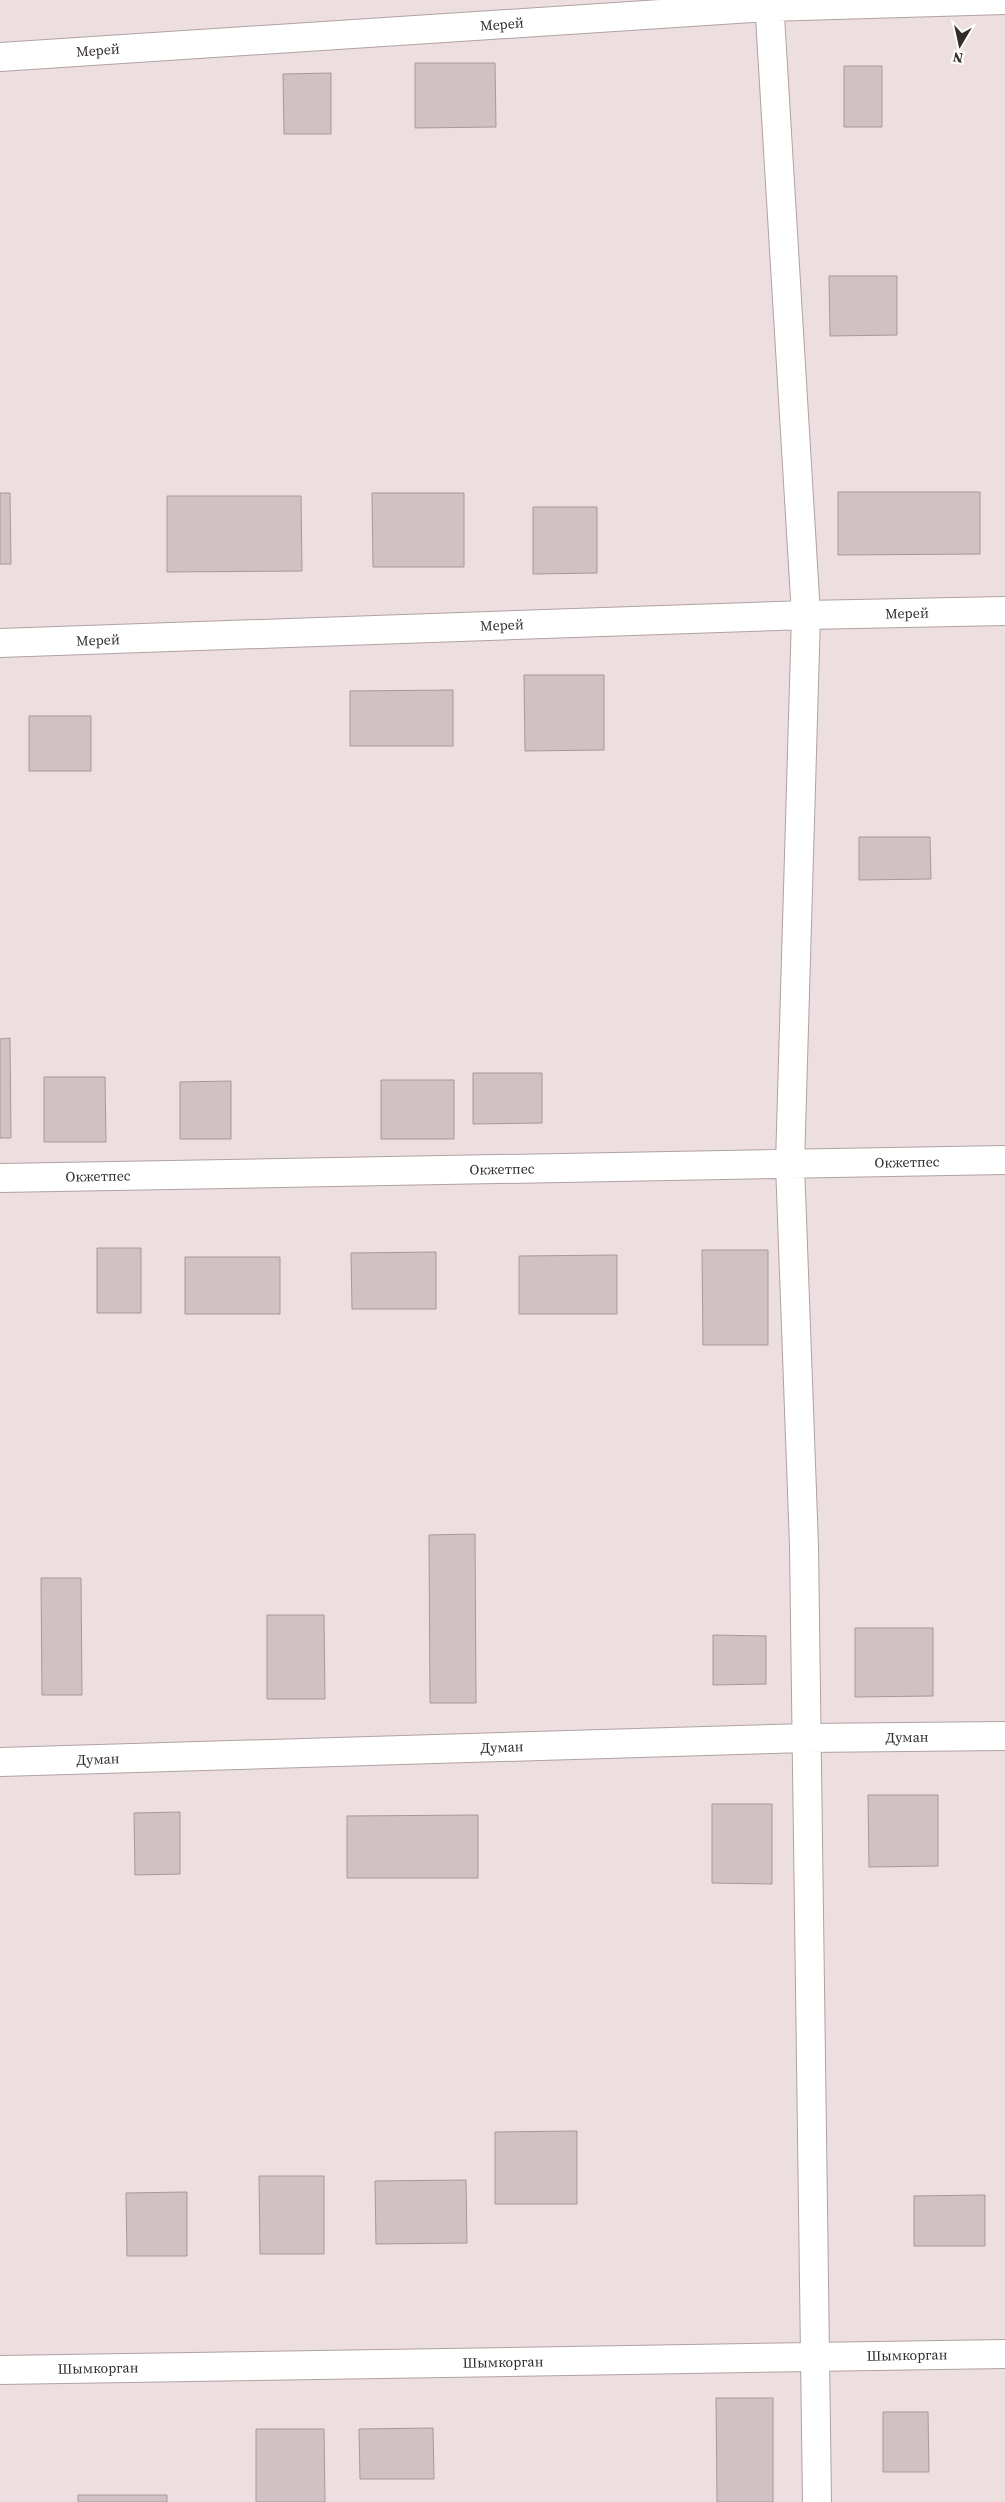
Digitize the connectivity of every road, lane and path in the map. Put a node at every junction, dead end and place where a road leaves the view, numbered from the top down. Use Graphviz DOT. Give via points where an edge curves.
graph roads {
  1 [pos="1005,0"];
  2 [pos="768,3"];
  3 [pos="0,57"];
  4 [pos="1005,611"];
  5 [pos="806,615"];
  6 [pos="0,643"];
  7 [pos="1005,1160"];
  8 [pos="790,1164"];
  9 [pos="0,1178"];
  10 [pos="1005,1736"];
  11 [pos="806,1738"];
  12 [pos="0,1762"];
  13 [pos="1005,2354"];
  14 [pos="815,2357"];
  15 [pos="0,2370"];
  16 [pos="817,2502"];
  1 -- 2 [label="street, Мерей"];
  2 -- 3 [label="street, Мерей"];
  2 -- 5 [label="street"];
  4 -- 5 [label="street, Мерей"];
  5 -- 6 [label="street, Мерей"];
  5 -- 8 [label="street"];
  7 -- 8 [label="street, Окжетпес"];
  8 -- 9 [label="street, Окжетпес"];
  8 -- 11 [label="street" via="804,1546"];
  10 -- 11 [label="street, Думан"];
  11 -- 12 [label="street, Думан"];
  11 -- 14 [label="street"];
  13 -- 14 [label="street, Шымкорган"];
  14 -- 15 [label="street, Шымкорган"];
  14 -- 16 [label="street"];
}
